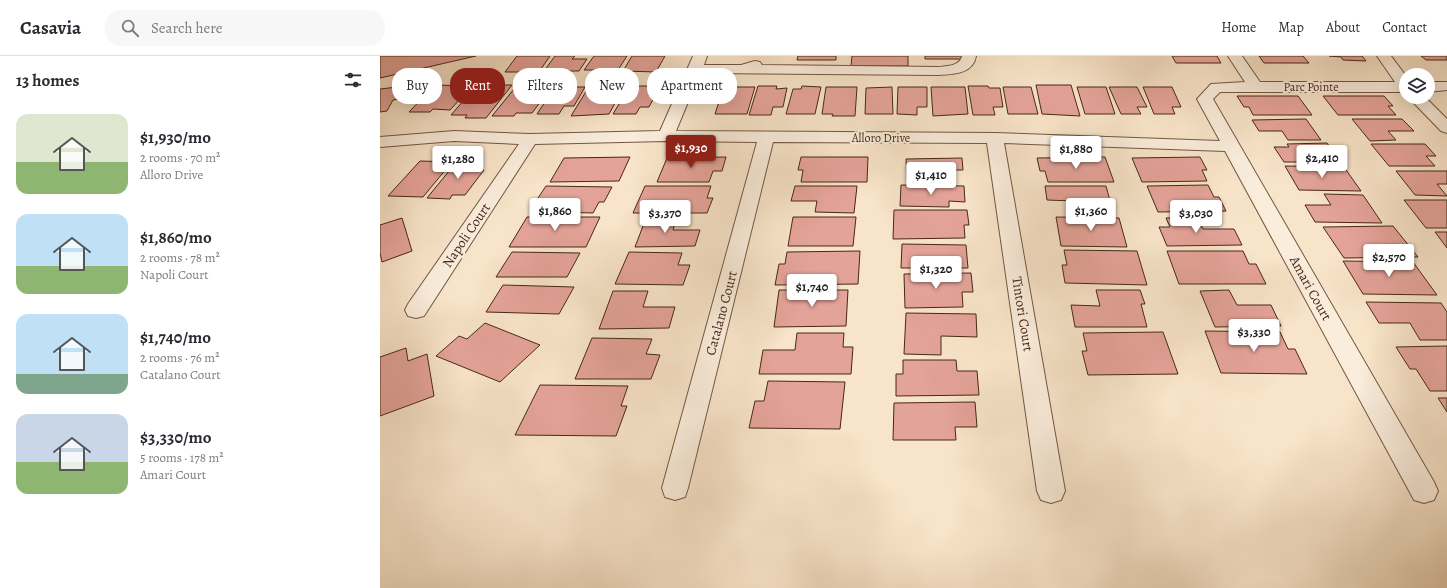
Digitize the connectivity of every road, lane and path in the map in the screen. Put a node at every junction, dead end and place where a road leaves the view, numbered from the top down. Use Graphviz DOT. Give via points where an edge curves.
graph roads {
  1 [pos="761,56"];
  2 [pos="969,56"];
  3 [pos="1235,56"];
  4 [pos="1384,56"];
  5 [pos="697,62"];
  6 [pos="742,69"];
  7 [pos="1399,77"];
  8 [pos="1216,86"];
  9 [pos="1256,86"];
  10 [pos="1447,86"];
  11 [pos="1399,87"];
  12 [pos="1435,87"];
  13 [pos="1423,104"];
  14 [pos="1447,128"];
  15 [pos="666,136"];
  16 [pos="766,138"];
  17 [pos="995,138"];
  18 [pos="530,139"];
  19 [pos="380,142"];
  20 [pos="1231,146"];
  21 [pos="416,310"];
  22 [pos="675,488"];
  23 [pos="1051,491"];
  24 [pos="1424,491"];
  1 -- 6 [label="street" via="756,64"];
  2 -- 6 [label="street" via="968,61 958,69 939,71"];
  3 -- 9 [label="street"];
  4 -- 7 [label="street"];
  5 -- 6 [label="street"];
  5 -- 15 [label="street"];
  8 -- 9 [label="street, Parc Pointe"];
  8 -- 20 [label="street, Amari Court" via="1206,99"];
  9 -- 11 [label="street, Parc Pointe"];
  10 -- 12 [label="street"];
  13 -- 14 [label="street"];
  15 -- 16 [label="street, Alloro Drive"];
  15 -- 18 [label="street, Alloro Drive"];
  16 -- 17 [label="street, Alloro Drive"];
  16 -- 22 [label="street, Catalano Court"];
  17 -- 20 [label="street, Alloro Drive"];
  17 -- 23 [label="street, Tintori Court"];
  18 -- 19 [label="street, Alloro Drive" via="454,136"];
  18 -- 21 [label="street, Napoli Court"];
  20 -- 24 [label="street, Amari Court"];
}
